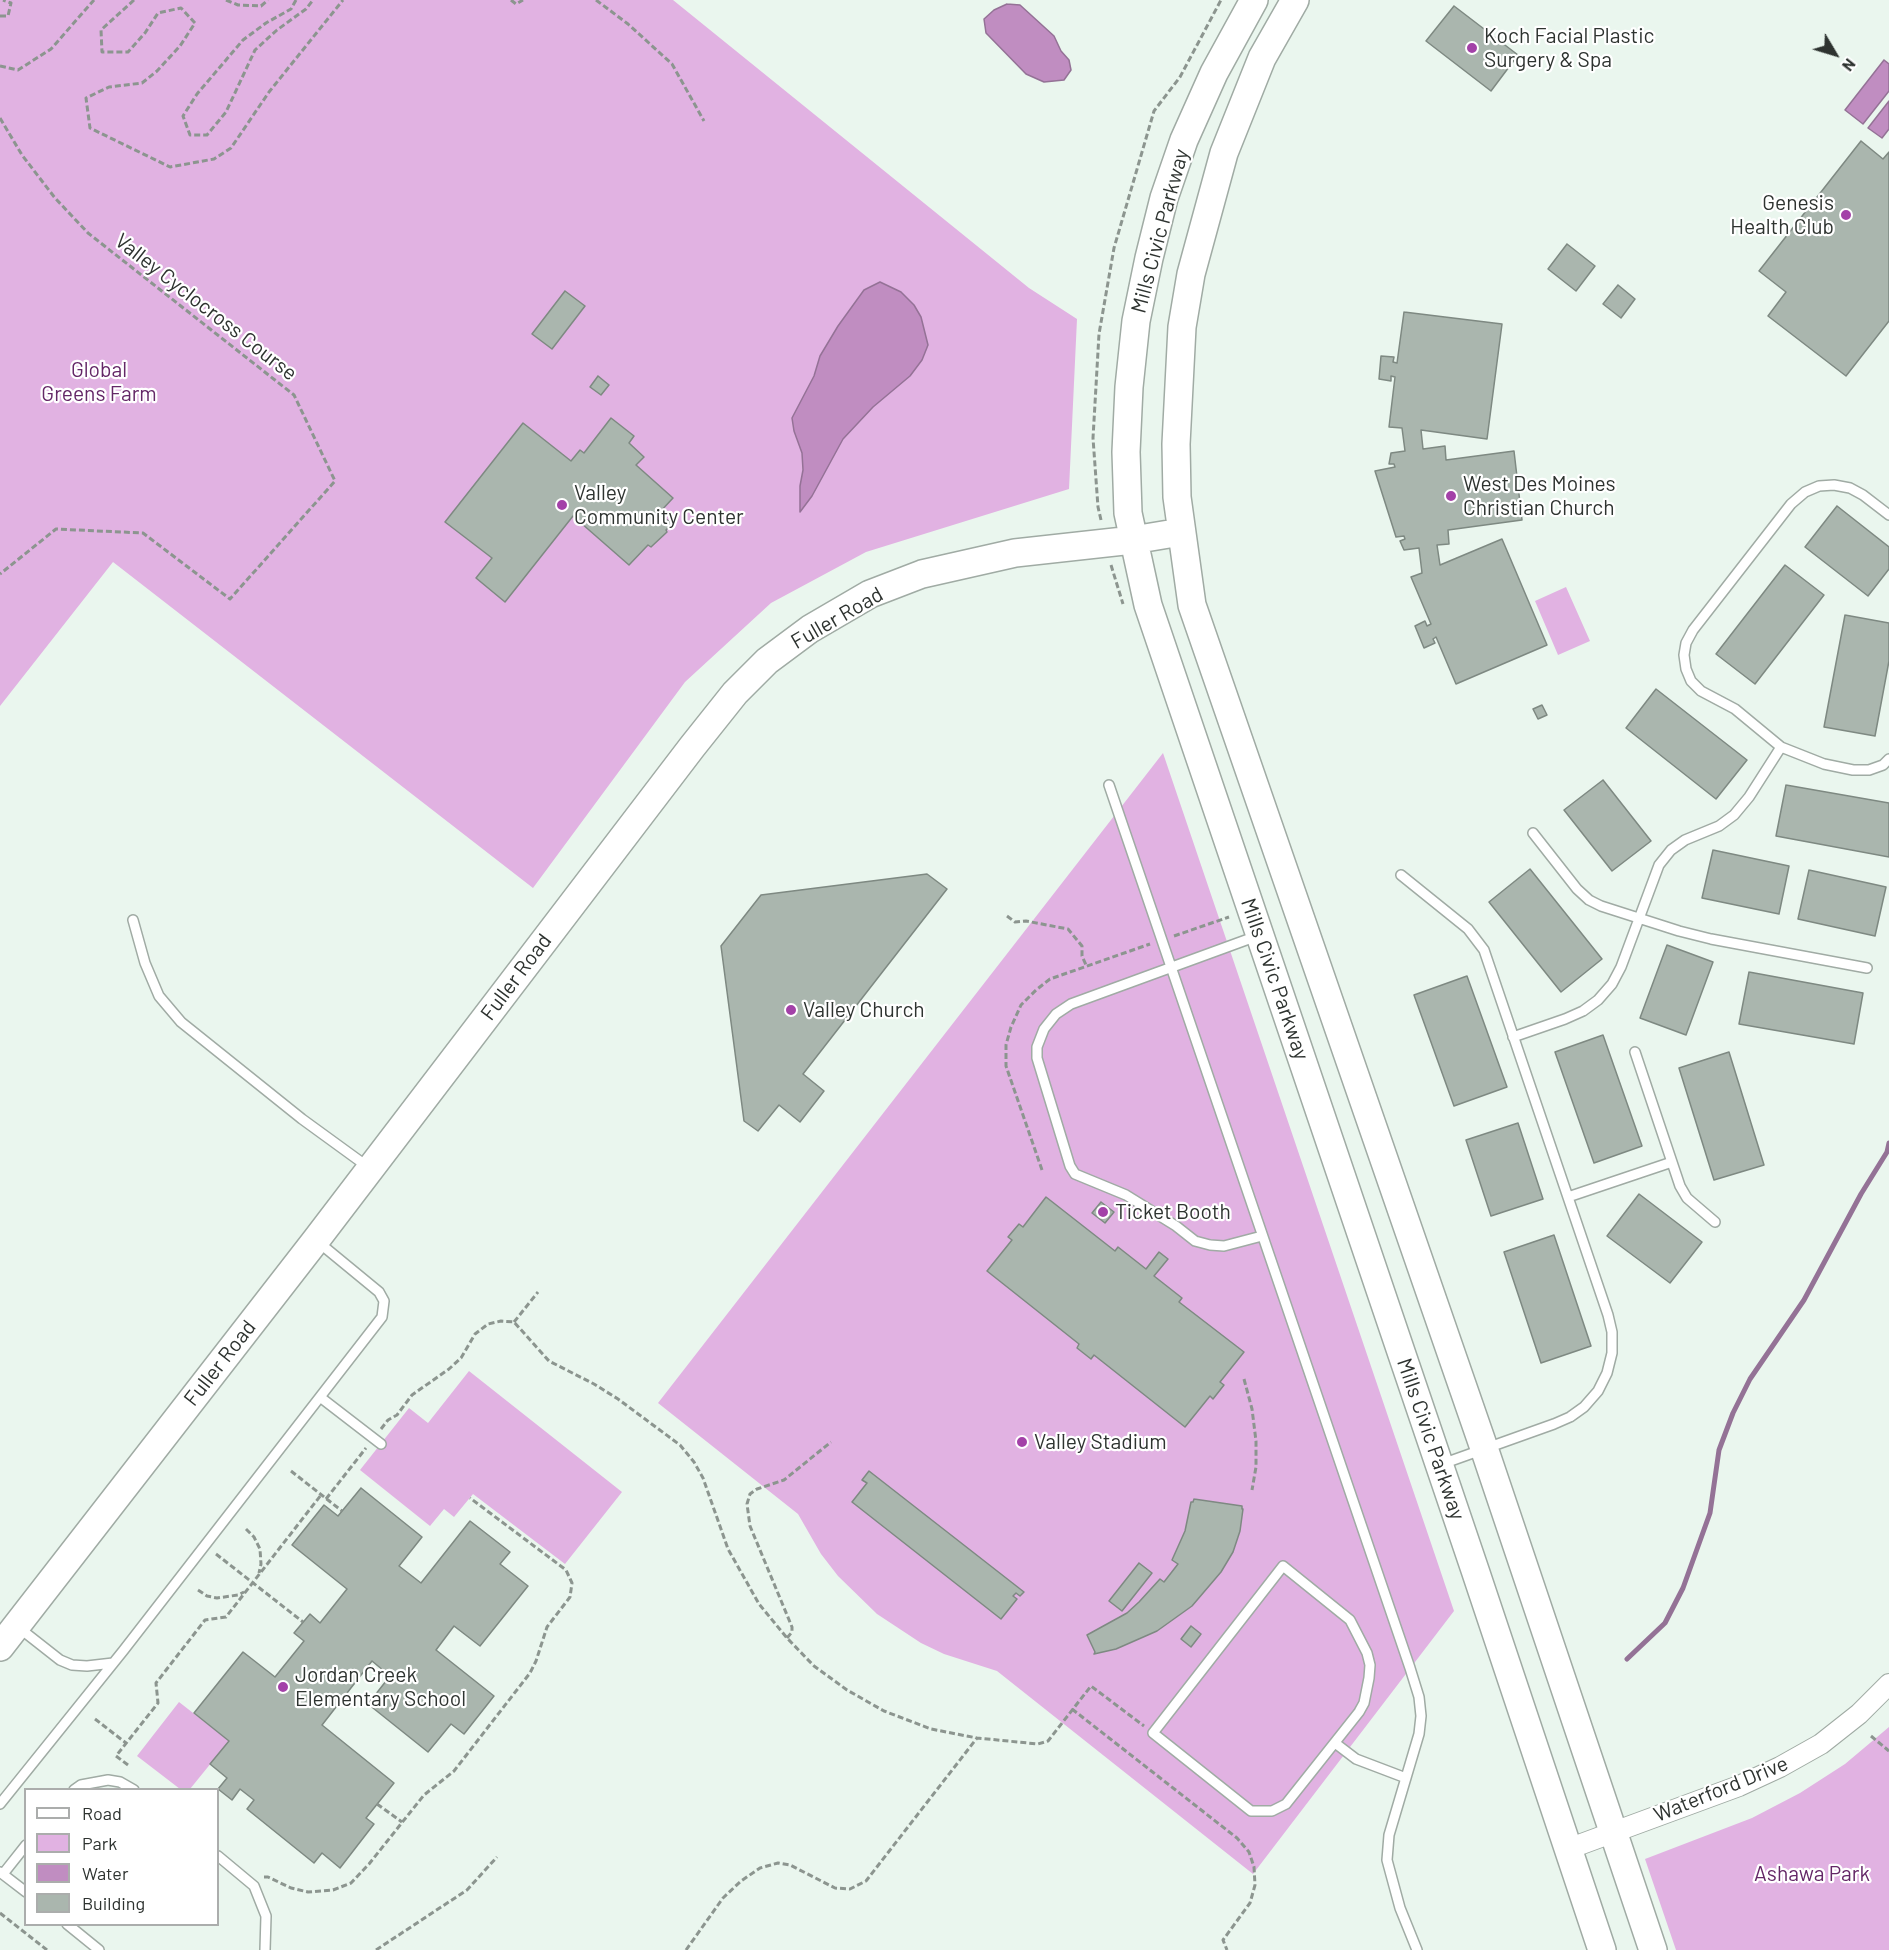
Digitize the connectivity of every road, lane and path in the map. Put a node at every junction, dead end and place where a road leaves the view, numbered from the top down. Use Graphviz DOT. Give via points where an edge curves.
graph roads {
  1 [pos="3,0"];
  2 [pos="94,0"];
  3 [pos="134,0"];
  4 [pos="226,0"];
  5 [pos="268,0"];
  6 [pos="296,0"];
  7 [pos="313,0"];
  8 [pos="342,0"];
  9 [pos="511,0"];
  10 [pos="523,0"];
  11 [pos="596,0"];
  12 [pos="1254,0"];
  13 [pos="1295,0"];
  14 [pos="0,16"];
  15 [pos="0,66"];
  16 [pos="0,118"];
  17 [pos="705,121"];
  18 [pos="1889,516"];
  19 [pos="1181,532"];
  20 [pos="1133,540"];
  21 [pos="0,574"];
  22 [pos="1780,747"];
  23 [pos="1889,759"];
  24 [pos="1109,785"];
  25 [pos="1533,832"];
  26 [pos="1401,874"];
  27 [pos="1007,916"];
  28 [pos="1639,918"];
  29 [pos="133,920"];
  30 [pos="1260,935"];
  31 [pos="1086,966"];
  32 [pos="1170,967"];
  33 [pos="1867,968"];
  34 [pos="1513,1037"];
  35 [pos="1635,1052"];
  36 [pos="1672,1162"];
  37 [pos="370,1168"];
  38 [pos="1568,1197"];
  39 [pos="1715,1222"];
  40 [pos="1262,1236"];
  41 [pos="315,1240"];
  42 [pos="538,1292"];
  43 [pos="514,1322"];
  44 [pos="1244,1379"];
  45 [pos="320,1397"];
  46 [pos="377,1442"];
  47 [pos="831,1442"];
  48 [pos="1484,1448"];
  49 [pos="1440,1465"];
  50 [pos="291,1471"];
  51 [pos="1252,1490"];
  52 [pos="321,1495"];
  53 [pos="470,1498"];
  54 [pos="326,1499"];
  55 [pos="342,1511"];
  56 [pos="246,1529"];
  57 [pos="205,1545"];
  58 [pos="259,1574"];
  59 [pos="252,1582"];
  60 [pos="198,1590"];
  61 [pos="245,1592"];
  62 [pos="303,1622"];
  63 [pos="8,1636"];
  64 [pos="787,1638"];
  65 [pos="113,1664"];
  66 [pos="1889,1684"];
  67 [pos="1072,1709"];
  68 [pos="95,1719"];
  69 [pos="1153,1733"];
  70 [pos="1870,1736"];
  71 [pos="977,1738"];
  72 [pos="126,1743"];
  73 [pos="1335,1743"];
  74 [pos="1889,1751"];
  75 [pos="128,1766"];
  76 [pos="1406,1778"];
  77 [pos="77,1788"];
  78 [pos="130,1788"];
  79 [pos="0,1804"];
  80 [pos="377,1804"];
  81 [pos="402,1822"];
  82 [pos="1614,1831"];
  83 [pos="24,1847"];
  84 [pos="1568,1849"];
  85 [pos="219,1857"];
  86 [pos="497,1857"];
  87 [pos="1,1873"];
  88 [pos="248,1879"];
  89 [pos="24,1890"];
  90 [pos="0,1913"];
  91 [pos="69,1926"];
  92 [pos="47,1950"];
  93 [pos="99,1950"];
  94 [pos="265,1950"];
  95 [pos="376,1950"];
  96 [pos="686,1950"];
  97 [pos="1227,1950"];
  98 [pos="1417,1950"];
  99 [pos="1602,1950"];
  100 [pos="1653,1950"];
  1 -- 14 [label="path" via="11,3 8,16"];
  2 -- 15 [label="path" via="51,49 18,70"];
  3 -- 8 [label="path" via="101,30 102,52 128,52 158,13 182,8 195,23 180,46 142,82 109,87 86,98 90,128 170,167 214,159 231,148 269,92"];
  4 -- 5 [label="path" via="261,6"];
  6 -- 7 [label="path" via="291,9 243,40 197,94 183,116 190,135 207,135 226,112 255,50"];
  9 -- 10 [label="path" via="516,4"];
  11 -- 17 [label="path" via="672,64"];
  12 -- 20 [label="main road, Mills Civic Parkway" via="1214,73 1184,140 1149,258 1136,321 1129,387 1127,475"];
  13 -- 19 [label="main road, Mills Civic Parkway" via="1262,58 1224,153 1191,274 1182,327 1178,392 1177,498"];
  16 -- 21 [label="path, Valley Cyclocross Course" via="22,155 88,233 294,395 335,481 230,599 143,533 56,528"];
  18 -- 22 [label="lane" via="1850,488 1819,486 1805,492 1791,504 1686,643 1684,655 1691,681 1701,691 1736,709"];
  19 -- 20 [label="main road, Fuller Road"];
  19 -- 48 [label="main road, Mills Civic Parkway" via="1192,605"];
  20 -- 30 [label="main road, Mills Civic Parkway" via="1148,605"];
  20 -- 37 [label="main road, Fuller Road" via="1015,553 922,574 870,594 810,629 767,661 735,693 692,747"];
  22 -- 23 [label="lane" via="1853,770 1869,770"];
  22 -- 28 [label="lane" via="1734,815 1671,850 1657,870"];
  24 -- 32 [label="lane"];
  25 -- 28 [label="lane" via="1588,900"];
  26 -- 34 [label="lane" via="1472,933 1484,950"];
  27 -- 31 [label="path" via="1015,922 1068,929 1082,946"];
  28 -- 33 [label="lane" via="1711,939"];
  28 -- 34 [label="lane" via="1622,967 1598,1000 1565,1019"];
  29 -- 37 [label="lane" via="159,996 181,1022"];
  30 -- 32 [label="lane"];
  30 -- 49 [label="main road, Mills Civic Parkway"];
  32 -- 40 [label="lane"];
  32 -- 40 [label="lane" via="1071,1004 1044,1029 1037,1058 1070,1166 1075,1174 1133,1199 1195,1241 1224,1246"];
  34 -- 38 [label="lane"];
  35 -- 36 [label="lane"];
  36 -- 38 [label="lane"];
  36 -- 39 [label="lane" via="1687,1198"];
  37 -- 41 [label="main road, Fuller Road"];
  38 -- 48 [label="lane" via="1612,1332 1607,1373 1598,1391 1570,1417"];
  40 -- 76 [label="lane" via="1419,1697 1419,1734"];
  41 -- 45 [label="lane" via="379,1292 384,1301 382,1317"];
  41 -- 63 [label="main road, Fuller Road"];
  42 -- 43 [label="path"];
  43 -- 46 [label="path" via="488,1324 476,1334 461,1358 411,1395 397,1415 388,1420"];
  43 -- 64 [label="path" via="549,1361 618,1399 680,1445 703,1478 740,1574"];
  44 -- 51 [label="path" via="1256,1442"];
  45 -- 46 [label="lane"];
  45 -- 57 [label="lane"];
  46 -- 54 [label="path"];
  47 -- 64 [label="path" via="784,1480 750,1494 747,1504 750,1526 792,1627"];
  48 -- 49 [label="lane"];
  48 -- 82 [label="main road, Mills Civic Parkway"];
  49 -- 84 [label="main road, Mills Civic Parkway"];
  50 -- 52 [label="path"];
  52 -- 54 [label="path"];
  52 -- 58 [label="path"];
  53 -- 81 [label="path" via="566,1570 572,1583 570,1597 547,1627 524,1682 454,1772 424,1795"];
  54 -- 55 [label="path"];
  56 -- 58 [label="path" via="260,1549"];
  57 -- 59 [label="path"];
  57 -- 65 [label="lane"];
  58 -- 59 [label="path"];
  59 -- 61 [label="path"];
  59 -- 62 [label="path"];
  60 -- 61 [label="path" via="217,1598"];
  61 -- 72 [label="path" via="226,1617 206,1620 156,1683 158,1703"];
  63 -- 65 [label="lane" via="72,1665"];
  64 -- 71 [label="path" via="814,1666 884,1711 931,1729"];
  65 -- 79 [label="lane"];
  66 -- 82 [label="street, Waterford Drive" via="1821,1744 1780,1767"];
  67 -- 69 [label="path" via="1091,1686"];
  67 -- 71 [label="path" via="1048,1741 1038,1744"];
  67 -- 97 [label="path" via="1237,1838 1248,1852 1256,1885 1250,1903 1223,1940"];
  68 -- 72 [label="path"];
  69 -- 73 [label="lane" via="1251,1811 1272,1811 1286,1804"];
  69 -- 73 [label="lane" via="1283,1566 1350,1620 1367,1653 1370,1665 1364,1703"];
  70 -- 74 [label="path"];
  71 -- 96 [label="path" via="866,1881 850,1889 835,1888 790,1865 778,1863 760,1868 723,1898"];
  72 -- 75 [label="path" via="116,1756"];
  73 -- 76 [label="lane" via="1356,1759"];
  76 -- 98 [label="lane" via="1389,1835 1387,1860"];
  77 -- 78 [label="lane" via="108,1780"];
  80 -- 81 [label="path"];
  81 -- 88 [label="path" via="351,1883 333,1890 308,1892 268,1877"];
  82 -- 84 [label="street, Waterford Drive"];
  82 -- 100 [label="main road, Mills Civic Parkway"];
  83 -- 87 [label="lane"];
  84 -- 99 [label="main road, Mills Civic Parkway"];
  85 -- 88 [label="lane"];
  86 -- 95 [label="path" via="467,1890"];
  87 -- 89 [label="lane"];
  88 -- 94 [label="lane" via="267,1916"];
  90 -- 92 [label="path"];
  91 -- 93 [label="lane"];
}
